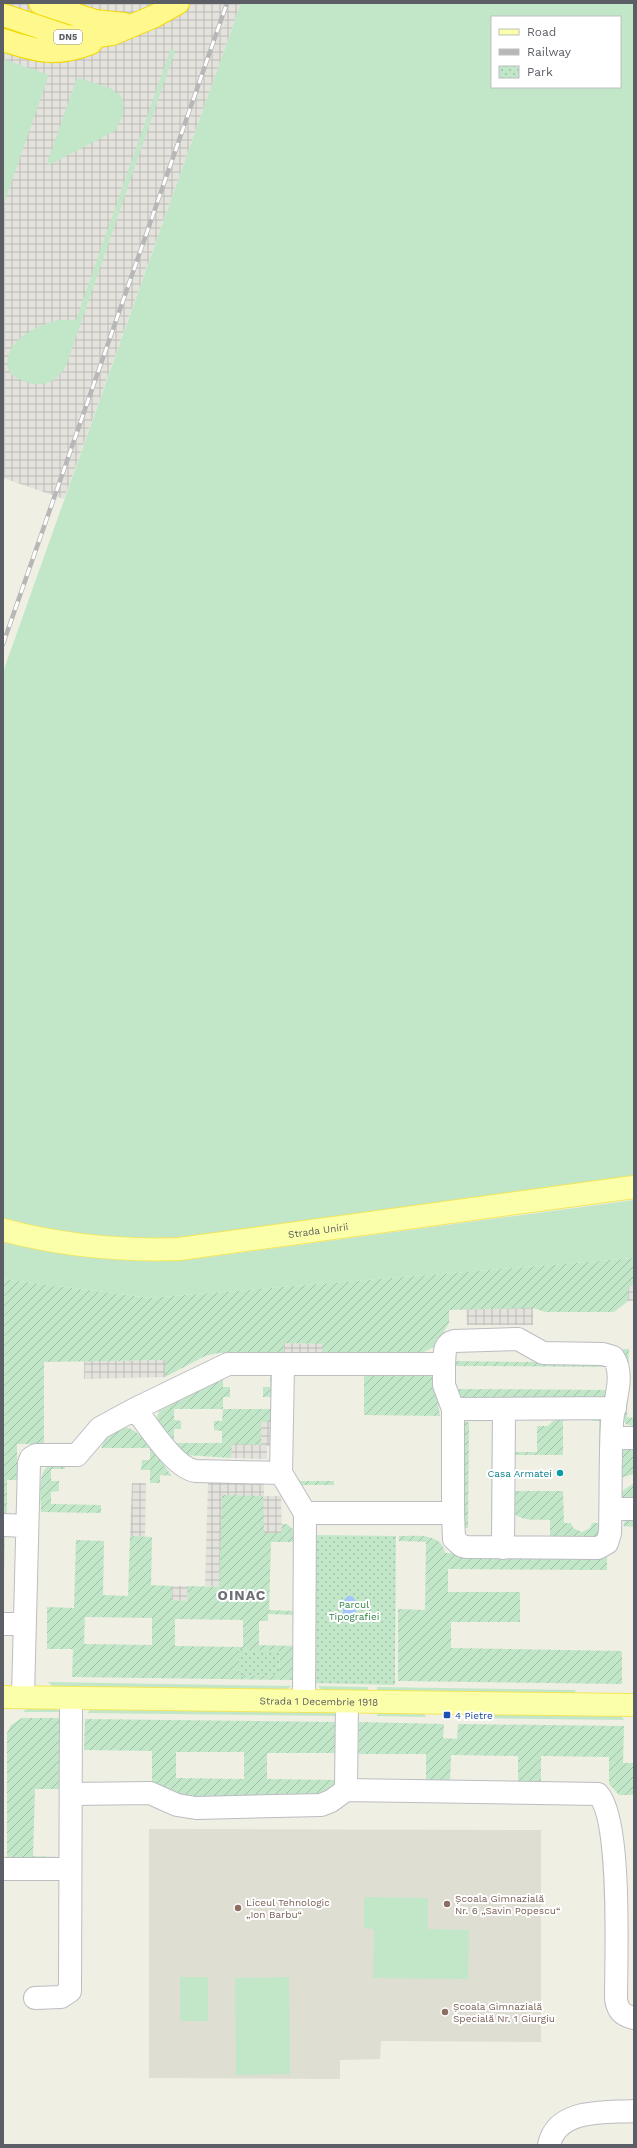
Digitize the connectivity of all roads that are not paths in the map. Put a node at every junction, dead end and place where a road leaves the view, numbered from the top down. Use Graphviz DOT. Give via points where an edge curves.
graph roads {
  1 [pos="40,3"];
  2 [pos="178,3"];
  3 [pos="3,15"];
  4 [pos="135,24"];
  5 [pos="112,34"];
  6 [pos="3,40"];
  7 [pos="634,1187"];
  8 [pos="3,1230"];
  9 [pos="444,1364"];
  10 [pos="283,1365"];
  11 [pos="615,1408"];
  12 [pos="136,1409"];
  13 [pos="453,1409"];
  14 [pos="504,1409"];
  15 [pos="612,1438"];
  16 [pos="634,1438"];
  17 [pos="280,1473"];
  18 [pos="611,1509"];
  19 [pos="634,1509"];
  20 [pos="305,1513"];
  21 [pos="453,1513"];
  22 [pos="3,1525"];
  23 [pos="27,1526"];
  24 [pos="503,1548"];
  25 [pos="13,1624"];
  26 [pos="13,1697"];
  27 [pos="71,1698"];
  28 [pos="304,1701"];
  29 [pos="347,1702"];
  30 [pos="634,1705"];
  31 [pos="346,1790"];
  32 [pos="72,1794"];
  33 [pos="3,1869"];
  34 [pos="70,1870"];
  35 [pos="35,1998"];
  36 [pos="634,2018"];
  37 [pos="634,2111"];
  38 [pos="549,2145"];
  1 -- 4 [label="highway, DN5" via="95,21"];
  2 -- 4 [label="highway, DN5"];
  3 -- 5 [label="highway, DN5" via="66,36 83,38"];
  4 -- 5 [label="highway, DN5"];
  5 -- 6 [label="highway, DN5" via="85,45 57,52 43,52"];
  7 -- 8 [label="main road, Strada Unirii" via="179,1249 85,1245 52,1241"];
  9 -- 10 [label="street"];
  9 -- 11 [label="street" via="445,1348 454,1341 518,1339 543,1353 609,1355 614,1357 617,1365"];
  9 -- 13 [label="street" via="444,1386"];
  10 -- 12 [label="street" via="225,1365"];
  10 -- 17 [label="street"];
  11 -- 14 [label="street"];
  11 -- 15 [label="street"];
  12 -- 17 [label="street" via="186,1469"];
  12 -- 23 [label="street" via="100,1428 77,1455 36,1455 32,1458 29,1463"];
  13 -- 14 [label="street"];
  13 -- 21 [label="street"];
  14 -- 24 [label="street"];
  15 -- 16 [label="street"];
  15 -- 18 [label="street"];
  17 -- 20 [label="street"];
  18 -- 19 [label="street"];
  18 -- 24 [label="street" via="610,1537 601,1547"];
  20 -- 21 [label="street"];
  20 -- 28 [label="street"];
  21 -- 24 [label="street" via="453,1535 457,1543 467,1547"];
  22 -- 23 [label="street"];
  23 -- 25 [label="street"];
  25 -- 26 [label="street"];
  26 -- 27 [label="main road, Strada 1 Decembrie 1918"];
  27 -- 28 [label="main road, Strada 1 Decembrie 1918"];
  27 -- 32 [label="street"];
  28 -- 29 [label="main road, Strada 1 Decembrie 1918"];
  29 -- 30 [label="main road, Strada 1 Decembrie 1918"];
  29 -- 31 [label="street"];
  31 -- 32 [label="street" via="321,1805 212,1807 183,1807 150,1793"];
  31 -- 36 [label="street" via="598,1794 607,1809 616,1869 616,1999 618,2009"];
  32 -- 34 [label="street"];
  33 -- 34 [label="street"];
  34 -- 35 [label="street" via="70,1991 61,1998"];
  37 -- 38 [label="street" via="585,2114 568,2119 557,2127"];
}
